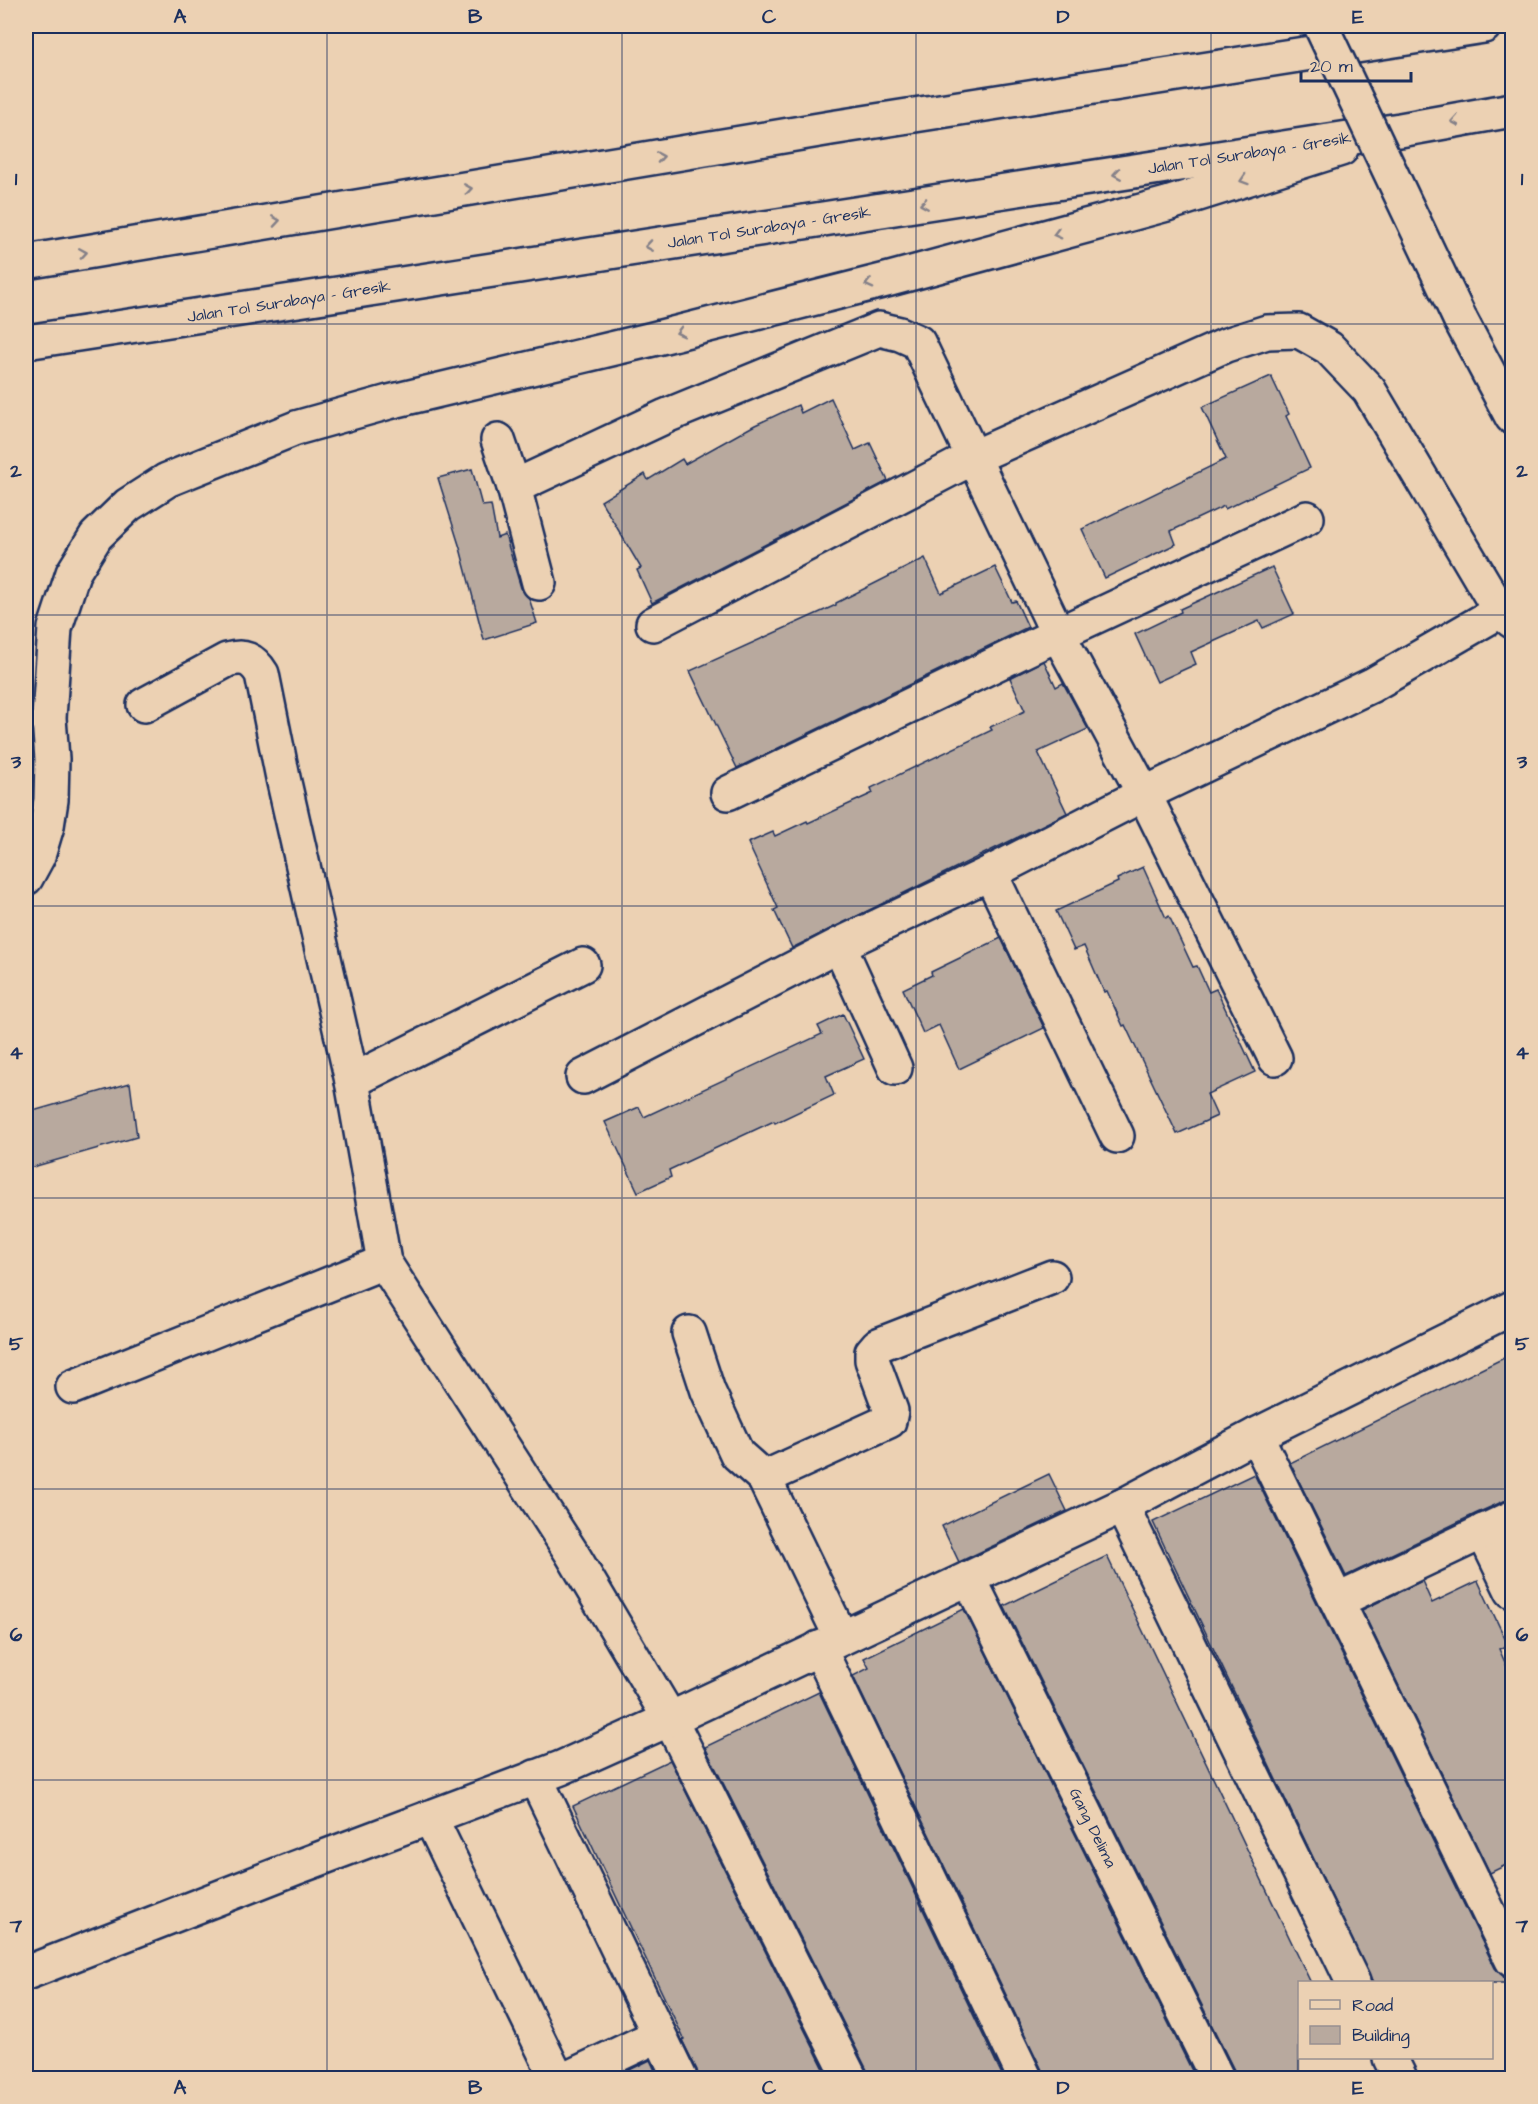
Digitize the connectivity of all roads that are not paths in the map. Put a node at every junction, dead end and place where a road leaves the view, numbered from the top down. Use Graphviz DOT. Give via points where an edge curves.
graph roads {
  1 [pos="1321,26"];
  2 [pos="1484,26"];
  3 [pos="1512,110"];
  4 [pos="1400,130"];
  5 [pos="26,262"];
  6 [pos="26,342"];
  7 [pos="1512,417"];
  8 [pos="498,440"];
  9 [pos="974,458"];
  10 [pos="514,487"];
  11 [pos="1307,518"];
  12 [pos="539,583"];
  13 [pos="1506,616"];
  14 [pos="653,624"];
  15 [pos="1058,634"];
  16 [pos="144,705"];
  17 [pos="728,793"];
  18 [pos="1144,794"];
  19 [pos="990,873"];
  20 [pos="26,878"];
  21 [pos="839,945"];
  22 [pos="583,965"];
  23 [pos="1275,1058"];
  24 [pos="895,1068"];
  25 [pos="583,1077"];
  26 [pos="352,1081"];
  27 [pos="1117,1136"];
  28 [pos="384,1262"];
  29 [pos="1052,1277"];
  30 [pos="1512,1308"];
  31 [pos="689,1333"];
  32 [pos="73,1387"];
  33 [pos="1256,1436"];
  34 [pos="764,1478"];
  35 [pos="1122,1506"];
  36 [pos="1512,1518"];
  37 [pos="1483,1531"];
  38 [pos="969,1578"];
  39 [pos="1512,1591"];
  40 [pos="1337,1601"];
  41 [pos="830,1643"];
  42 [pos="670,1719"];
  43 [pos="536,1777"];
  44 [pos="430,1817"];
  45 [pos="1511,1954"];
  46 [pos="26,1973"];
  47 [pos="1352,1981"];
  48 [pos="659,2035"];
  49 [pos="1390,2059"];
  50 [pos="557,2079"];
  51 [pos="568,2079"];
  52 [pos="680,2079"];
  53 [pos="850,2079"];
  54 [pos="1025,2079"];
  55 [pos="1216,2079"];
  56 [pos="1400,2079"];
  1 -- 7 [label="main road, bridge" via="1460,319"];
  5 -- 2 [label="main road, one-way" via="843,126"];
  3 -- 4 [label="main road, Jalan Tol Surabaya - Gresik, one-way"];
  4 -- 6 [label="main road, Jalan Tol Surabaya - Gresik, one-way"];
  4 -- 20 [label="main road, one-way" via="1167,204 924,270 296,428 167,480 128,505 96,536 73,573 55,628 47,826"];
  8 -- 10 [label="main road"];
  9 -- 10 [label="main road" via="918,342 879,329 666,416"];
  9 -- 13 [label="main road" via="1226,345 1267,332 1299,331 1329,348 1369,390"];
  9 -- 14 [label="main road"];
  9 -- 15 [label="main road"];
  10 -- 12 [label="main road"];
  11 -- 15 [label="main road"];
  13 -- 18 [label="main road"];
  15 -- 17 [label="main road"];
  15 -- 18 [label="main road"];
  16 -- 26 [label="main road" via="227,660 247,658 256,663 262,674"];
  18 -- 19 [label="main road"];
  18 -- 23 [label="main road"];
  19 -- 21 [label="main road"];
  19 -- 27 [label="main road"];
  21 -- 24 [label="main road"];
  21 -- 25 [label="main road"];
  22 -- 26 [label="main road"];
  26 -- 28 [label="main road"];
  28 -- 32 [label="main road"];
  28 -- 42 [label="main road" via="571,1552"];
  29 -- 34 [label="main road" via="878,1345 872,1359 891,1411 889,1421"];
  30 -- 33 [label="main road"];
  31 -- 34 [label="main road" via="708,1391 737,1454"];
  33 -- 35 [label="main road"];
  33 -- 40 [label="main road"];
  34 -- 41 [label="main road"];
  35 -- 38 [label="main road"];
  35 -- 47 [label="main road"];
  36 -- 37 [label="main road"];
  37 -- 39 [label="main road"];
  37 -- 40 [label="main road"];
  38 -- 41 [label="main road"];
  38 -- 55 [label="main road, Gang Delima"];
  40 -- 45 [label="main road"];
  41 -- 42 [label="main road"];
  41 -- 54 [label="main road"];
  42 -- 43 [label="main road"];
  42 -- 53 [label="main road"];
  43 -- 44 [label="main road"];
  43 -- 48 [label="main road"];
  44 -- 46 [label="main road"];
  44 -- 50 [label="main road"];
  48 -- 51 [label="main road"];
  48 -- 52 [label="main road"];
  49 -- 56 [label="main road"];
}
